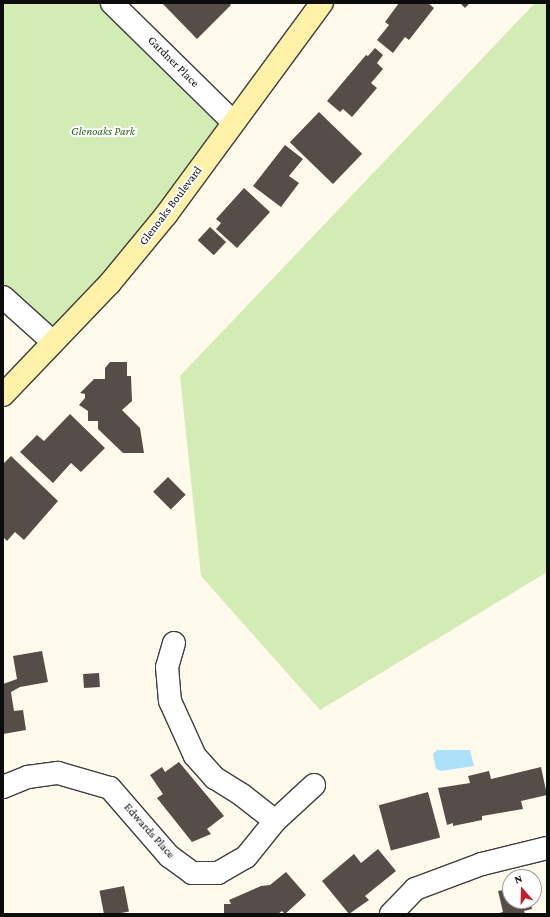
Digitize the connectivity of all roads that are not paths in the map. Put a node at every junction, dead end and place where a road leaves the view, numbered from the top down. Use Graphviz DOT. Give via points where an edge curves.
graph roads {
  1 [pos="112,3"];
  2 [pos="322,3"];
  3 [pos="233,122"];
  4 [pos="3,297"];
  5 [pos="53,342"];
  6 [pos="3,395"];
  7 [pos="174,643"];
  8 [pos="314,785"];
  9 [pos="3,787"];
  10 [pos="275,821"];
  11 [pos="547,848"];
  12 [pos="392,914"];
  1 -- 3 [label="street, Gardner Place"];
  2 -- 3 [label="street, Glenoaks Boulevard"];
  3 -- 5 [label="street, Glenoaks Boulevard" via="166,215 110,283"];
  4 -- 5 [label="street"];
  5 -- 6 [label="street, Glenoaks Boulevard"];
  7 -- 10 [label="street" via="167,667 170,700 195,756 215,778"];
  8 -- 10 [label="street, Edwards Place"];
  9 -- 10 [label="street, Edwards Place" via="28,778 58,773 110,788 169,856 192,873 218,873 246,857"];
  11 -- 12 [label="street" via="482,864 415,890"];
}
